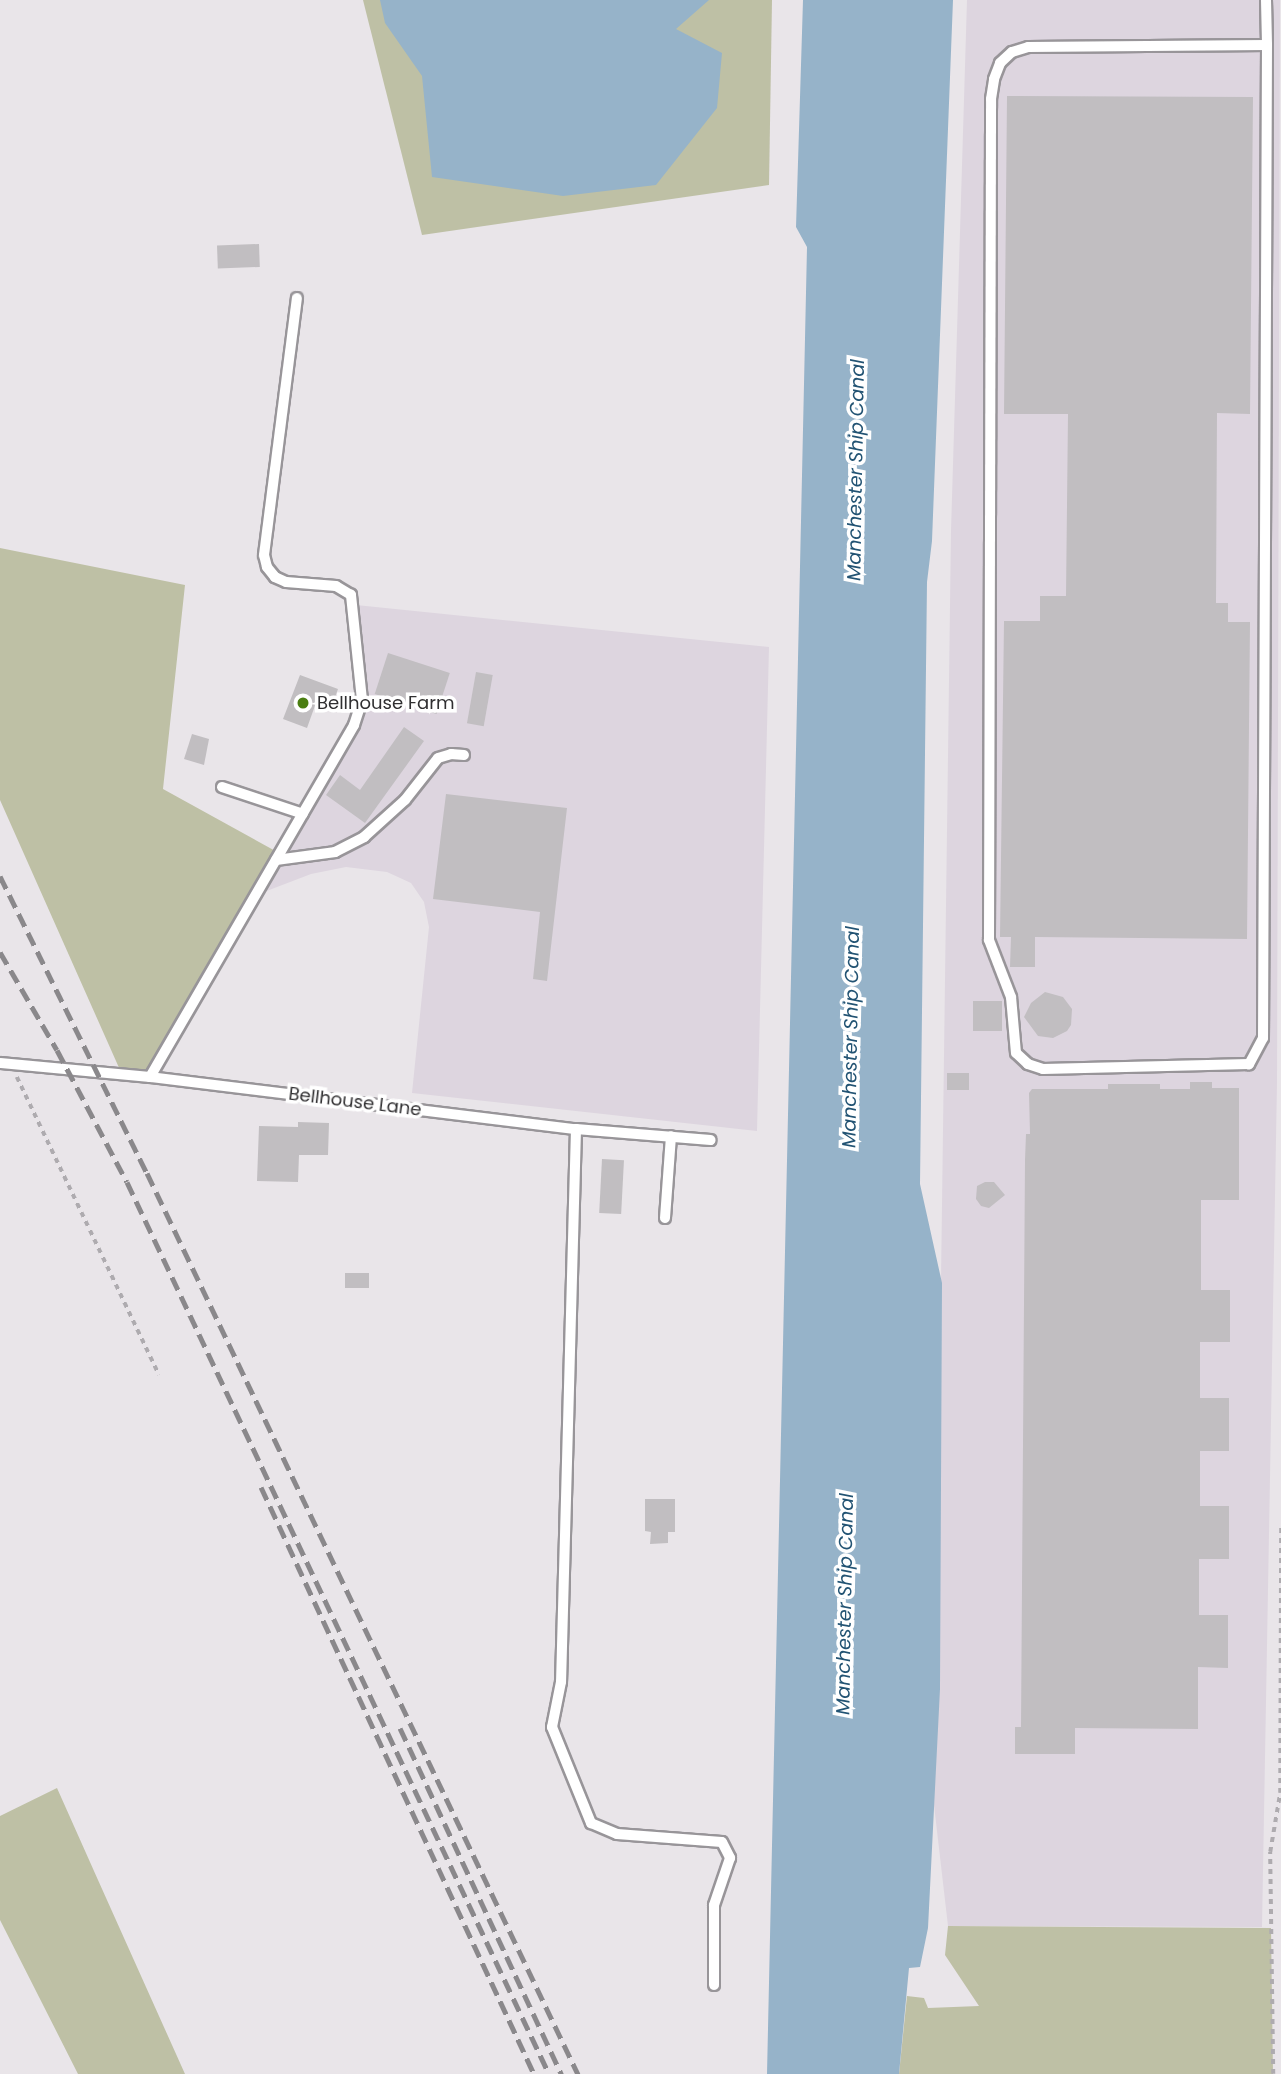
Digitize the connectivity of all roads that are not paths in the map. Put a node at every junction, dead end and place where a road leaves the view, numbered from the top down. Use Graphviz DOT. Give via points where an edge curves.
graph roads {
  1 [pos="1266,0"];
  2 [pos="1267,46"];
  3 [pos="297,298"];
  4 [pos="464,755"];
  5 [pos="222,788"];
  6 [pos="303,814"];
  7 [pos="276,860"];
  8 [pos="5,1064"];
  9 [pos="150,1077"];
  10 [pos="576,1129"];
  11 [pos="671,1136"];
  12 [pos="711,1140"];
  13 [pos="665,1218"];
  14 [pos="714,1985"];
  1 -- 2 [label="lane"];
  2 -- 2 [label="lane" via="1028,47 1012,52 993,79 989,940 1012,998 1016,1053 1043,1069 1249,1064 1263,1038"];
  3 -- 6 [label="lane" via="264,555 275,577 336,586 351,596 362,700 354,725"];
  4 -- 7 [label="lane" via="438,758 405,800 364,837 335,852"];
  5 -- 6 [label="lane"];
  6 -- 7 [label="lane"];
  7 -- 9 [label="lane"];
  8 -- 9 [label="lane, Bellhouse Lane"];
  9 -- 10 [label="lane, Bellhouse Lane"];
  10 -- 11 [label="lane, Bellhouse Lane"];
  10 -- 14 [label="lane" via="561,1682 552,1727 592,1823 617,1834 722,1842 730,1858 714,1905"];
  11 -- 12 [label="lane, Bellhouse Lane"];
  11 -- 13 [label="lane"];
}
